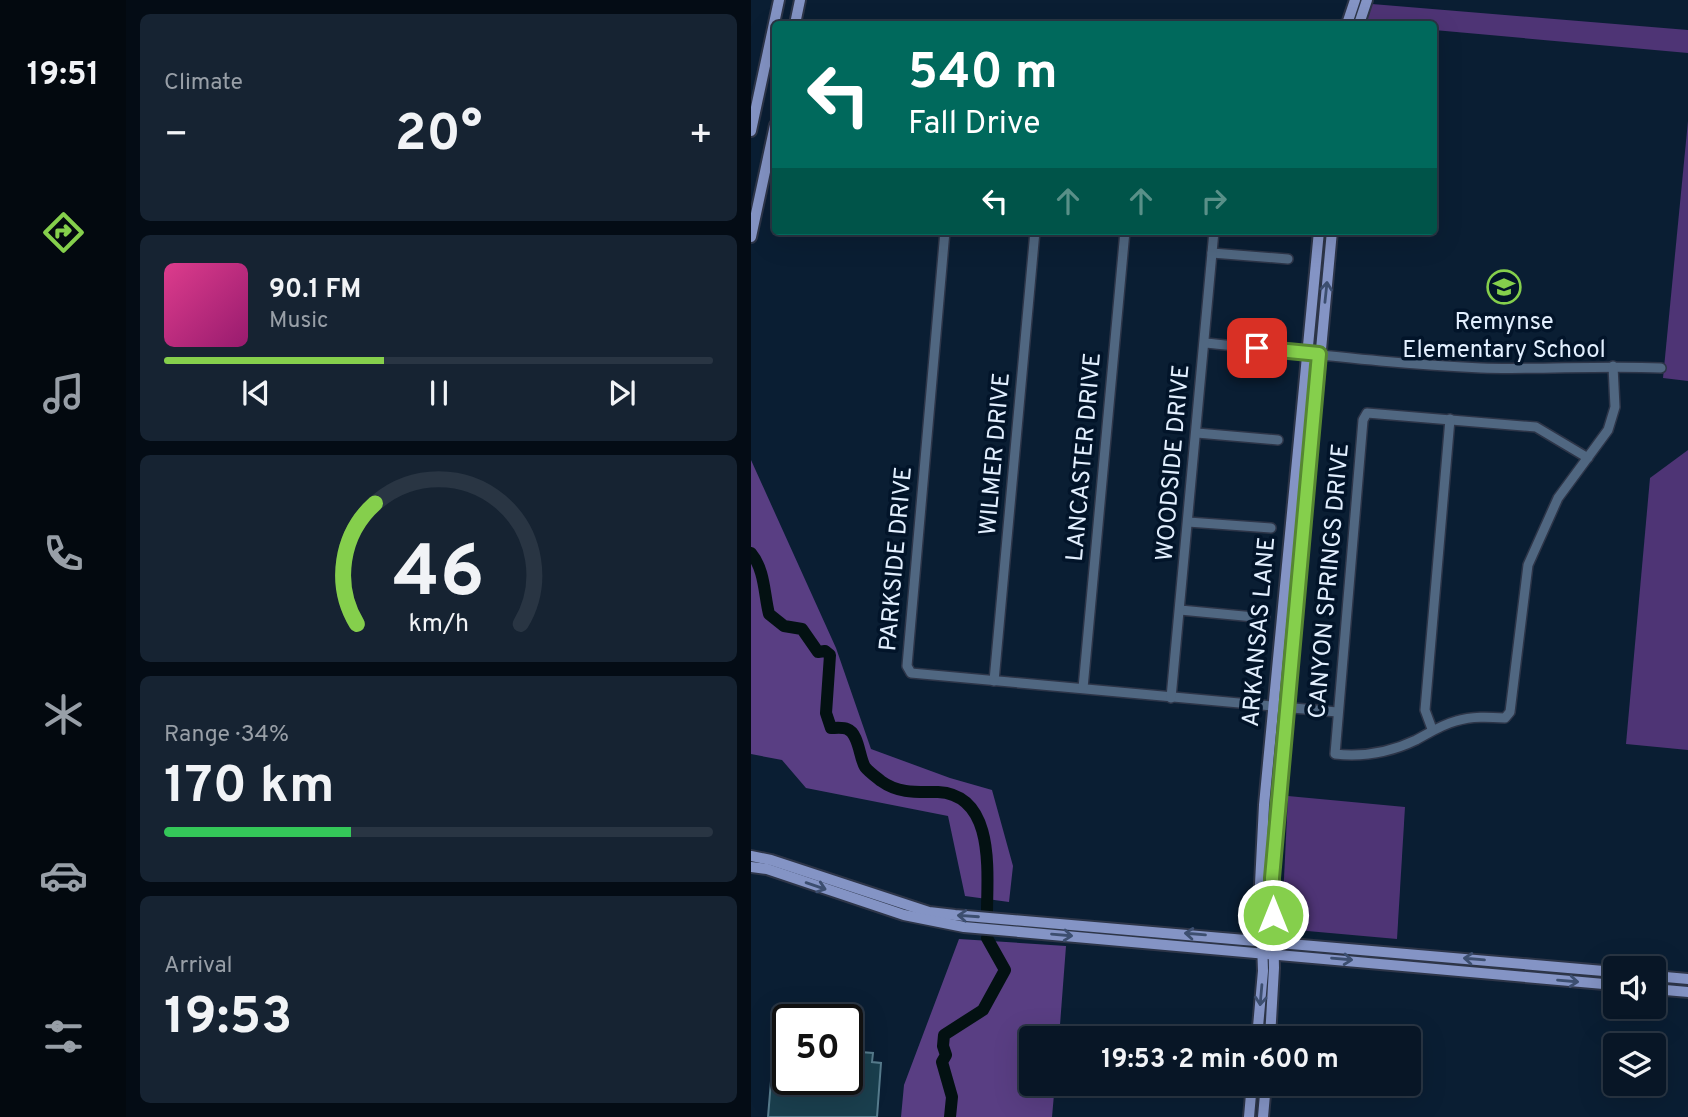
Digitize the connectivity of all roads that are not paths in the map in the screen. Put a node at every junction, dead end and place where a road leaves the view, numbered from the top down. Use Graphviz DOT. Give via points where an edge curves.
graph roads {
  1 [pos="779,0"];
  2 [pos="800,0"];
  3 [pos="1355,0"];
  4 [pos="1367,0"];
  5 [pos="775,21"];
  6 [pos="796,21"];
  7 [pos="1348,21"];
  8 [pos="1360,21"];
  9 [pos="772,33"];
  10 [pos="751,131"];
  11 [pos="772,139"];
  12 [pos="945,235"];
  13 [pos="1035,235"];
  14 [pos="1125,235"];
  15 [pos="1214,235"];
  16 [pos="1319,235"];
  17 [pos="1331,235"];
  18 [pos="751,237"];
  19 [pos="1212,253"];
  20 [pos="1288,259"];
  21 [pos="1205,344"];
  22 [pos="1314,353"];
  23 [pos="1613,366"];
  24 [pos="1661,368"];
  25 [pos="1450,419"];
  26 [pos="1197,433"];
  27 [pos="1278,440"];
  28 [pos="1588,458"];
  29 [pos="1188,522"];
  30 [pos="1271,528"];
  31 [pos="1180,610"];
  32 [pos="1265,618"];
  33 [pos="994,681"];
  34 [pos="1083,688"];
  35 [pos="1171,698"];
  36 [pos="1274,706"];
  37 [pos="1287,708"];
  38 [pos="1337,712"];
  39 [pos="1432,729"];
  40 [pos="751,856"];
  41 [pos="751,867"];
  42 [pos="1268,947"];
  43 [pos="1403,953"];
  44 [pos="1533,964"];
  45 [pos="1402,965"];
  46 [pos="1603,971"];
  47 [pos="1666,977"];
  48 [pos="1533,978"];
  49 [pos="1688,979"];
  50 [pos="1603,984"];
  51 [pos="1666,990"];
  52 [pos="1688,992"];
  53 [pos="1258,1026"];
  54 [pos="1270,1026"];
  55 [pos="1251,1096"];
  56 [pos="1265,1096"];
  57 [pos="1249,1117"];
  58 [pos="1263,1117"];
  1 -- 5 [label="main road"];
  2 -- 6 [label="main road"];
  3 -- 7 [label="main road"];
  4 -- 8 [label="main road"];
  9 -- 10 [label="main road"];
  11 -- 18 [label="main road"];
  12 -- 33 [label="street, PARKSIDE DRIVE" via="907,666 918,675"];
  13 -- 33 [label="street, WILMER DRIVE"];
  14 -- 34 [label="street, LANCASTER DRIVE"];
  15 -- 19 [label="street, WOODSIDE DRIVE"];
  16 -- 22 [label="main road, ARKANSAS LANE"];
  22 -- 17 [label="main road, ARKANSAS LANE, one-way"];
  19 -- 20 [label="street"];
  19 -- 21 [label="street, WOODSIDE DRIVE"];
  21 -- 22 [label="street"];
  21 -- 26 [label="street, WOODSIDE DRIVE"];
  22 -- 23 [label="street" via="1478,368"];
  22 -- 36 [label="main road, ARKANSAS LANE"];
  22 -- 37 [label="main road, ARKANSAS LANE"];
  23 -- 24 [label="street"];
  23 -- 28 [label="street" via="1615,407 1608,430"];
  25 -- 28 [label="street" via="1536,427"];
  25 -- 38 [label="street, CANYON SPRINGS DRIVE" via="1367,413 1363,420"];
  25 -- 39 [label="street" via="1425,710"];
  26 -- 27 [label="street"];
  26 -- 29 [label="street, WOODSIDE DRIVE"];
  28 -- 39 [label="street" via="1558,498 1528,565 1511,712 1505,718 1459,720"];
  29 -- 30 [label="street"];
  29 -- 31 [label="street, WOODSIDE DRIVE"];
  31 -- 32 [label="street"];
  31 -- 35 [label="street, WOODSIDE DRIVE"];
  33 -- 34 [label="street, PARKSIDE DRIVE"];
  34 -- 35 [label="street, PARKSIDE DRIVE"];
  35 -- 36 [label="street, PARKSIDE DRIVE"];
  36 -- 37 [label="street, PARKSIDE DRIVE"];
  36 -- 42 [label="main road, ARKANSAS LANE" via="1260,884"];
  37 -- 38 [label="street, PARKSIDE DRIVE"];
  37 -- 42 [label="main road, ARKANSAS LANE"];
  38 -- 39 [label="street, CANYON SPRINGS DRIVE" via="1335,754 1389,751"];
  42 -- 40 [label="main road, one-way" via="929,912"];
  41 -- 42 [label="main road, one-way" via="941,924"];
  42 -- 43 [label="main road"];
  42 -- 45 [label="main road, one-way"];
  42 -- 53 [label="main road, ARKANSAS LANE, one-way"];
  42 -- 54 [label="main road, ARKANSAS LANE"];
  44 -- 43 [label="main road, one-way"];
  43 -- 45 [label="main road"];
  44 -- 46 [label="main road"];
  44 -- 48 [label="main road"];
  45 -- 48 [label="main road"];
  47 -- 49 [label="main road"];
  48 -- 50 [label="main road, one-way"];
  51 -- 52 [label="main road"];
  55 -- 57 [label="main road"];
  56 -- 58 [label="main road"];
}
